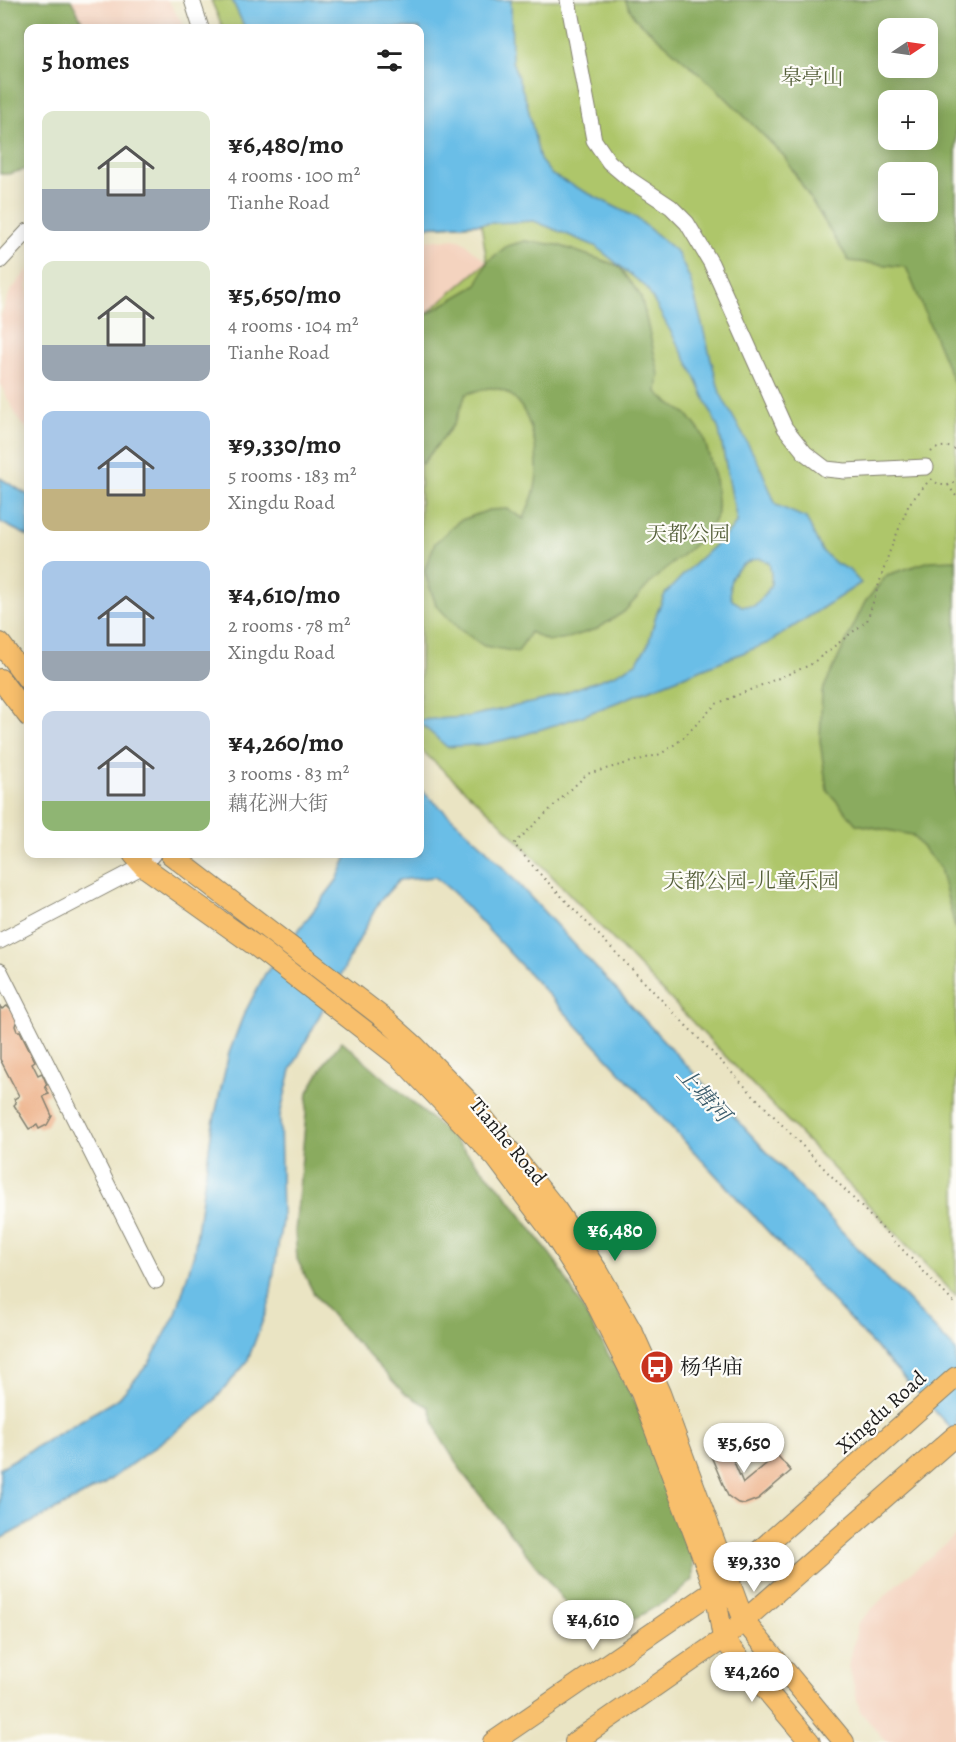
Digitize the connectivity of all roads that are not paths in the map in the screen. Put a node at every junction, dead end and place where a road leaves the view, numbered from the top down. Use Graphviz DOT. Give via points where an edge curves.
graph roads {
  1 [pos="192,0"];
  2 [pos="568,0"];
  3 [pos="200,24"];
  4 [pos="24,235"];
  5 [pos="0,261"];
  6 [pos="928,473"];
  7 [pos="0,643"];
  8 [pos="24,676"];
  9 [pos="0,679"];
  10 [pos="24,711"];
  11 [pos="143,858"];
  12 [pos="175,858"];
  13 [pos="0,941"];
  14 [pos="0,971"];
  15 [pos="156,1281"];
  16 [pos="956,1377"];
  17 [pos="956,1435"];
  18 [pos="722,1584"];
  19 [pos="744,1621"];
  20 [pos="723,1640"];
  21 [pos="493,1742"];
  22 [pos="575,1742"];
  23 [pos="810,1742"];
  24 [pos="844,1742"];
  1 -- 3 [label="street"];
  2 -- 6 [label="street" via="594,140 609,162 687,223 711,263 785,428 805,453 826,469"];
  4 -- 5 [label="street"];
  7 -- 8 [label="main road"];
  9 -- 10 [label="main road"];
  11 -- 13 [label="street"];
  11 -- 18 [label="main road, Tianhe Road" via="399,1057 496,1158 592,1295 641,1393"];
  12 -- 18 [label="main road, Tianhe Road" via="415,1046 479,1112 556,1209 599,1273 634,1335 660,1393"];
  14 -- 15 [label="street"];
  16 -- 18 [label="main road, Xingdu Road"];
  17 -- 19 [label="main road"];
  18 -- 19 [label="main road"];
  18 -- 20 [label="main road, Tianhe Road"];
  18 -- 21 [label="main road, Xingdu Road"];
  19 -- 20 [label="main road"];
  19 -- 24 [label="main road"];
  20 -- 22 [label="main road"];
  20 -- 23 [label="main road"];
}
